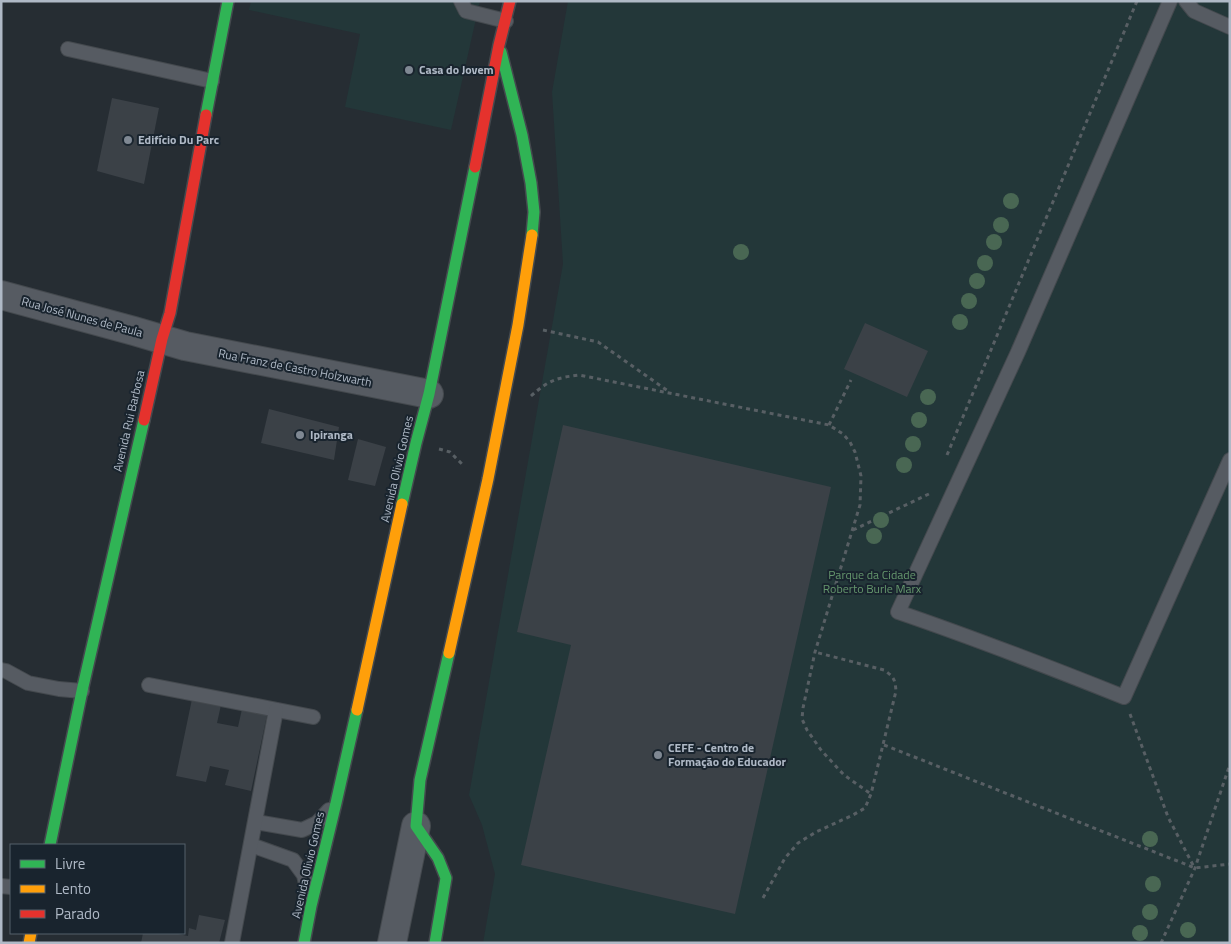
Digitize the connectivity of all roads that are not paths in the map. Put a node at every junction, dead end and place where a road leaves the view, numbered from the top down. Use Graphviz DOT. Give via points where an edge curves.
graph roads {
  1 [pos="228,1"];
  2 [pos="461,1"];
  3 [pos="510,1"];
  4 [pos="1170,1"];
  5 [pos="1186,1"];
  6 [pos="506,21"];
  7 [pos="1230,27"];
  8 [pos="499,45"];
  9 [pos="68,48"];
  10 [pos="212,81"];
  11 [pos="1,295"];
  12 [pos="162,339"];
  13 [pos="429,394"];
  14 [pos="1230,460"];
  15 [pos="1,670"];
  16 [pos="149,685"];
  17 [pos="82,691"];
  18 [pos="276,710"];
  19 [pos="313,717"];
  20 [pos="336,803"];
  21 [pos="256,822"];
  22 [pos="416,826"];
  23 [pos="50,844"];
  24 [pos="251,845"];
  25 [pos="311,906"];
  26 [pos="232,943"];
  27 [pos="304,943"];
  28 [pos="392,943"];
  29 [pos="435,943"];
  1 -- 10 [label="main road, Avenida Rui Barbosa"];
  2 -- 6 [label="lane" via="466,11"];
  3 -- 6 [label="main road, Avenida Olivio Gomes"];
  4 -- 14 [label="lane" via="1018,352 898,612 1124,697"];
  5 -- 7 [label="lane" via="1194,11"];
  6 -- 8 [label="main road, Avenida Olivio Gomes"];
  8 -- 13 [label="main road, Avenida Olivio Gomes"];
  8 -- 22 [label="main road" via="532,183 532,241 488,479 420,780"];
  9 -- 10 [label="lane"];
  10 -- 12 [label="main road, Avenida Rui Barbosa" via="170,313"];
  11 -- 12 [label="street, Rua José Nunes de Paula"];
  12 -- 13 [label="street, Rua Franz de Castro Holzwarth"];
  12 -- 17 [label="main road, Avenida Rui Barbosa"];
  13 -- 20 [label="main road, Avenida Olivio Gomes"];
  15 -- 17 [label="lane" via="28,683"];
  16 -- 18 [label="lane"];
  17 -- 23 [label="main road, Avenida Rui Barbosa"];
  18 -- 19 [label="lane"];
  18 -- 21 [label="lane"];
  20 -- 21 [label="lane" via="316,823 302,830"];
  20 -- 25 [label="main road, Avenida Olivio Gomes"];
  21 -- 24 [label="lane"];
  22 -- 28 [label="street"];
  22 -- 29 [label="main road" via="438,858 446,878"];
  24 -- 25 [label="lane" via="292,860 304,875"];
  24 -- 26 [label="lane"];
  25 -- 27 [label="main road, Avenida Olivio Gomes"];
}
